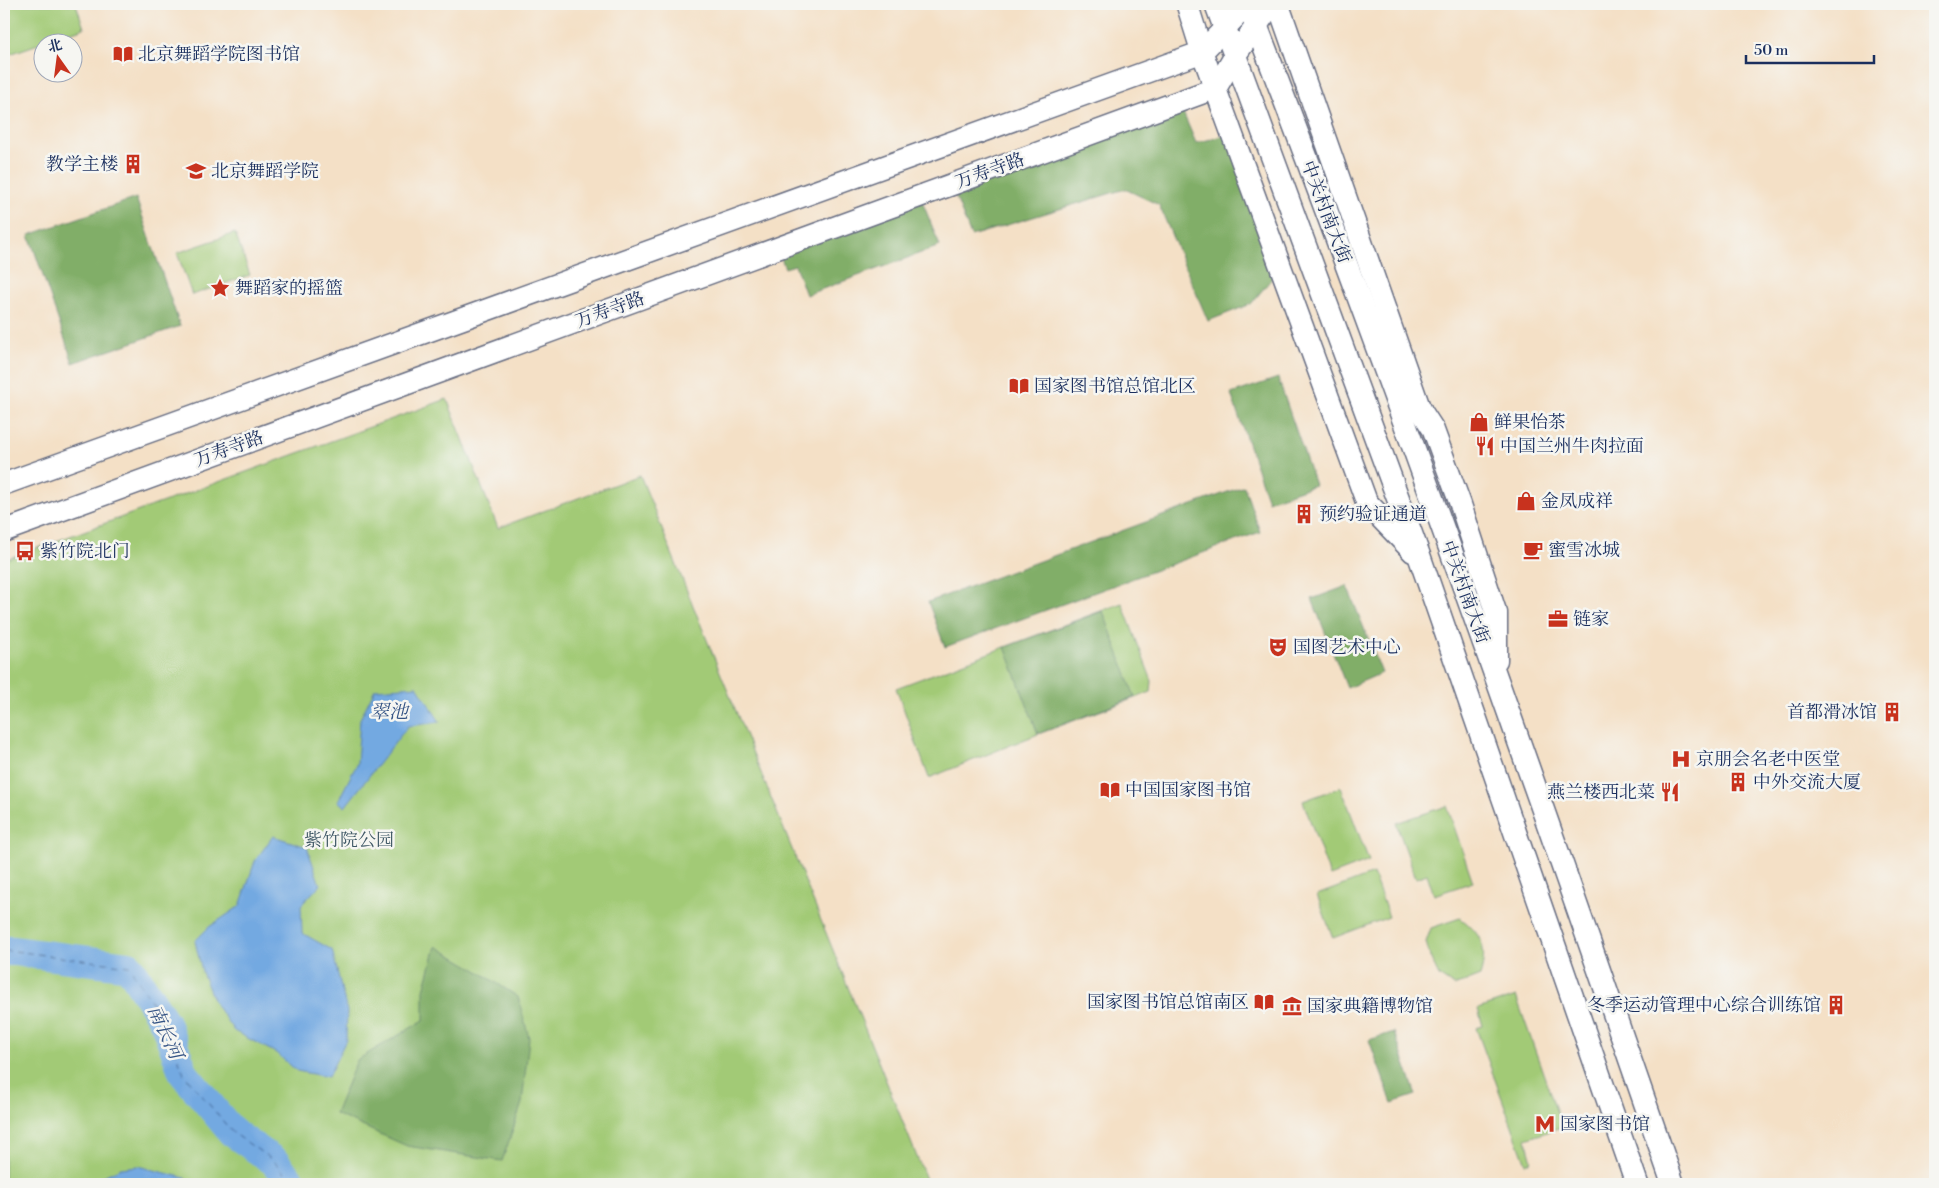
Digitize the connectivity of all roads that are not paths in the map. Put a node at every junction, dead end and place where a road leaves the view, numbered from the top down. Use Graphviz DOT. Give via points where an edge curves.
graph roads {
  1 [pos="1188,4"];
  2 [pos="1216,4"];
  3 [pos="1248,4"];
  4 [pos="1272,4"];
  5 [pos="1278,4"];
  6 [pos="1256,25"];
  7 [pos="1225,28"];
  8 [pos="1202,52"];
  9 [pos="1236,54"];
  10 [pos="1216,88"];
  11 [pos="1387,374"];
  12 [pos="1420,409"];
  13 [pos="4,484"];
  14 [pos="1367,503"];
  15 [pos="4,531"];
  16 [pos="1420,558"];
  17 [pos="1496,613"];
  18 [pos="1496,676"];
  19 [pos="1637,1184"];
  20 [pos="1673,1184"];
  1 -- 8 [label="street"];
  2 -- 7 [label="main road, 中关村南大街"];
  3 -- 6 [label="main road, 中关村南大街"];
  3 -- 7 [label="street"];
  4 -- 6 [label="street"];
  5 -- 12 [label="street, 中关村南大街"];
  6 -- 9 [label="street"];
  6 -- 11 [label="main road, 中关村南大街"];
  7 -- 8 [label="street"];
  7 -- 9 [label="main road, 中关村南大街"];
  8 -- 10 [label="street"];
  8 -- 13 [label="street"];
  9 -- 10 [label="street"];
  9 -- 16 [label="main road, 中关村南大街"];
  10 -- 14 [label="street"];
  10 -- 15 [label="street, 万寿寺路"];
  11 -- 12 [label="main road"];
  11 -- 18 [label="main road, 中关村南大街"];
  12 -- 17 [label="street, 中关村南大街" via="1433,429"];
  14 -- 16 [label="main road"];
  16 -- 19 [label="main road, 中关村南大街"];
  17 -- 18 [label="main road"];
  18 -- 20 [label="main road, 中关村南大街"];
}
